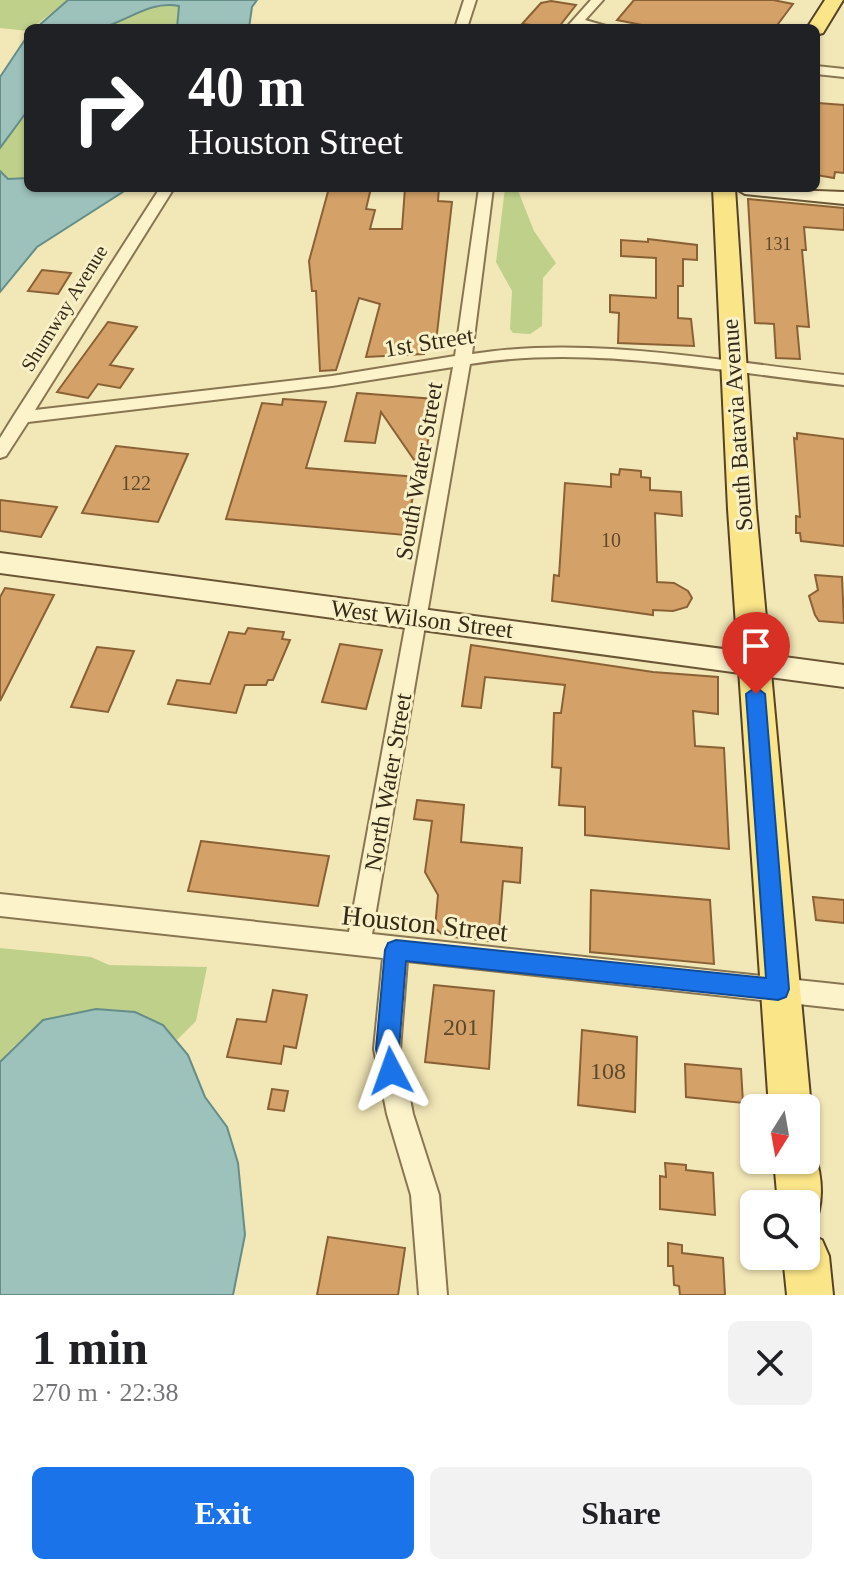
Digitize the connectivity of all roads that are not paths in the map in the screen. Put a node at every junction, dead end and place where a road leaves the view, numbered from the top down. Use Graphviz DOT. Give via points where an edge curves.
graph roads {
  1 [pos="470,0"];
  2 [pos="597,0"];
  3 [pos="834,0"];
  4 [pos="462,24"];
  5 [pos="576,24"];
  6 [pos="819,24"];
  7 [pos="820,70"];
  8 [pos="844,73"];
  9 [pos="164,192"];
  10 [pos="485,192"];
  11 [pos="724,192"];
  12 [pos="785,192"];
  13 [pos="844,198"];
  14 [pos="462,362"];
  15 [pos="733,369"];
  16 [pos="844,380"];
  17 [pos="21,417"];
  18 [pos="0,452"];
  19 [pos="0,563"];
  20 [pos="418,619"];
  21 [pos="754,663"];
  22 [pos="844,676"];
  23 [pos="0,905"];
  24 [pos="358,946"];
  25 [pos="396,950"];
  26 [pos="778,989"];
  27 [pos="844,997"];
  28 [pos="789,1094"];
  29 [pos="807,1270"];
  30 [pos="433,1295"];
  31 [pos="810,1295"];
  1 -- 4 [label="street"];
  2 -- 5 [label="street"];
  3 -- 6 [label="main road"];
  7 -- 8 [label="street"];
  9 -- 17 [label="street, Shumway Avenue"];
  10 -- 14 [label="street, South Water Street"];
  11 -- 15 [label="main road, South Batavia Avenue"];
  12 -- 13 [label="main road"];
  14 -- 15 [label="street, 1st Street" via="555,350"];
  14 -- 17 [label="street, 1st Street"];
  14 -- 20 [label="street, South Water Street"];
  15 -- 16 [label="street, 1st Street"];
  15 -- 21 [label="main road, South Batavia Avenue"];
  17 -- 18 [label="street, Shumway Avenue"];
  19 -- 20 [label="main road, West Wilson Street"];
  20 -- 21 [label="main road, West Wilson Street"];
  20 -- 24 [label="street, North Water Street"];
  21 -- 22 [label="main road, West Wilson Street"];
  21 -- 26 [label="main road, South Batavia Avenue"];
  23 -- 24 [label="street, Houston Street"];
  24 -- 25 [label="street, Houston Street"];
  25 -- 26 [label="street, Houston Street"];
  25 -- 30 [label="street" via="387,1049 425,1195"];
  26 -- 27 [label="street, Houston Street"];
  26 -- 28 [label="main road, South Batavia Avenue"];
  29 -- 31 [label="main road"];
}
